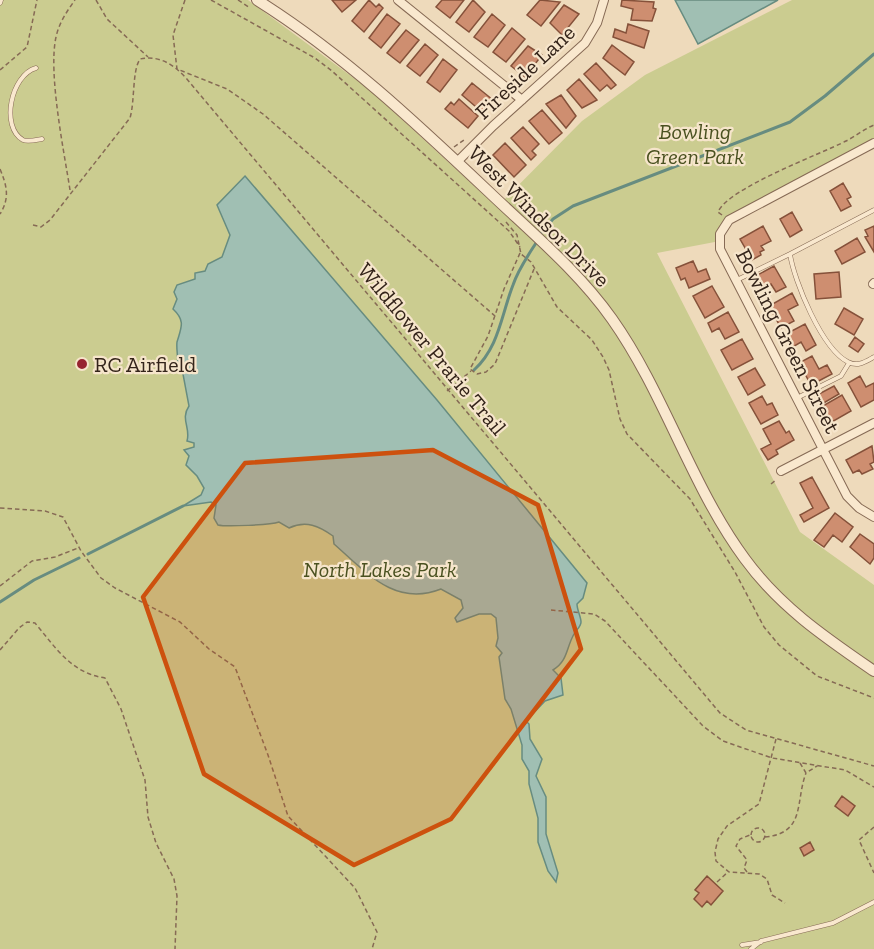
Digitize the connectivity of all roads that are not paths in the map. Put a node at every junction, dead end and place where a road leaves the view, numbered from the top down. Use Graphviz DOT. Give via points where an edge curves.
graph roads {
  1 [pos="398,0"];
  2 [pos="604,0"];
  3 [pos="255,5"];
  4 [pos="36,68"];
  5 [pos="522,100"];
  6 [pos="42,139"];
  7 [pos="874,143"];
  8 [pos="457,162"];
  9 [pos="874,210"];
  10 [pos="790,254"];
  11 [pos="736,280"];
  12 [pos="874,357"];
  13 [pos="849,363"];
  14 [pos="797,398"];
  15 [pos="874,423"];
  16 [pos="823,450"];
  17 [pos="781,471"];
  18 [pos="874,517"];
  19 [pos="874,671"];
  20 [pos="874,902"];
  21 [pos="761,941"];
  22 [pos="742,945"];
  23 [pos="751,949"];
  1 -- 5 [label="street"];
  2 -- 5 [label="street, Fireside Lane" via="585,43"];
  3 -- 8 [label="street, West Windsor Drive" via="355,70"];
  4 -- 6 [label="lane" via="16,83 7,112 10,126 18,136 26,141"];
  5 -- 8 [label="street, Fireside Lane"];
  7 -- 11 [label="street, Bowling Green Street" via="729,220 720,234 720,249"];
  8 -- 19 [label="street, West Windsor Drive" via="566,265 611,317 726,529 759,577 800,619"];
  9 -- 10 [label="lane"];
  10 -- 11 [label="lane"];
  10 -- 13 [label="lane" via="793,275 827,341"];
  11 -- 14 [label="street, Bowling Green Street"];
  12 -- 13 [label="lane" via="861,364"];
  13 -- 14 [label="lane" via="841,376"];
  14 -- 16 [label="street, Bowling Green Street"];
  15 -- 16 [label="street"];
  16 -- 17 [label="street"];
  16 -- 18 [label="street, Bowling Green Street" via="847,496"];
  20 -- 21 [label="lane" via="833,923"];
  21 -- 22 [label="lane"];
  21 -- 23 [label="lane"];
}
